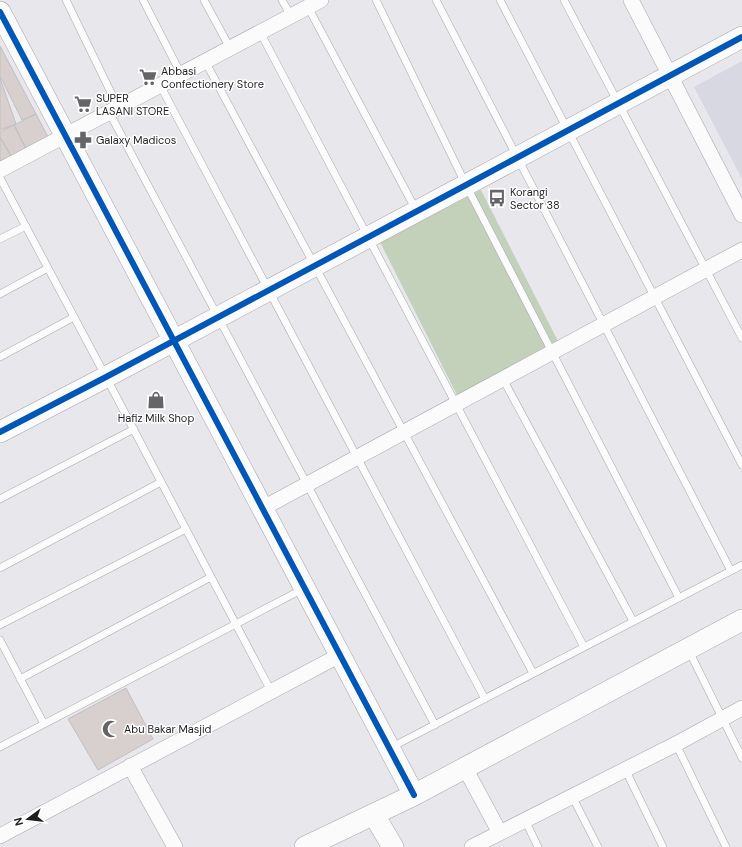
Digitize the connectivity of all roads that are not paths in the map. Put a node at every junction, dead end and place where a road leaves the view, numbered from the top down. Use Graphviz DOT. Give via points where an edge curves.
graph roads {
  1 [pos="66,0"];
  2 [pos="143,0"];
  3 [pos="204,0"];
  4 [pos="282,0"];
  5 [pos="376,0"];
  6 [pos="436,0"];
  7 [pos="500,0"];
  8 [pos="564,0"];
  9 [pos="631,0"];
  10 [pos="314,3"];
  11 [pos="0,12"];
  12 [pos="291,16"];
  13 [pos="260,32"];
  14 [pos="742,37"];
  15 [pos="230,48"];
  16 [pos="205,61"];
  17 [pos="181,74"];
  18 [pos="670,76"];
  19 [pos="160,85"];
  20 [pos="619,104"];
  21 [pos="114,110"];
  22 [pos="568,131"];
  23 [pos="65,135"];
  24 [pos="518,158"];
  25 [pos="0,170"];
  26 [pos="0,178"];
  27 [pos="466,185"];
  28 [pos="417,212"];
  29 [pos="742,215"];
  30 [pos="26,226"];
  31 [pos="368,237"];
  32 [pos="0,239"];
  33 [pos="742,250"];
  34 [pos="315,266"];
  35 [pos="48,268"];
  36 [pos="706,269"];
  37 [pos="268,290"];
  38 [pos="0,294"];
  39 [pos="655,297"];
  40 [pos="74,317"];
  41 [pos="218,317"];
  42 [pos="603,324"];
  43 [pos="742,338"];
  44 [pos="174,340"];
  45 [pos="552,352"];
  46 [pos="0,357"];
  47 [pos="106,377"];
  48 [pos="502,379"];
  49 [pos="456,404"];
  50 [pos="134,429"];
  51 [pos="0,432"];
  52 [pos="404,432"];
  53 [pos="357,457"];
  54 [pos="742,465"];
  55 [pos="161,482"];
  56 [pos="307,484"];
  57 [pos="0,499"];
  58 [pos="263,508"];
  59 [pos="186,529"];
  60 [pos="742,565"];
  61 [pos="0,568"];
  62 [pos="731,571"];
  63 [pos="211,577"];
  64 [pos="305,588"];
  65 [pos="678,598"];
  66 [pos="742,620"];
  67 [pos="633,621"];
  68 [pos="236,624"];
  69 [pos="0,625"];
  70 [pos="0,640"];
  71 [pos="584,647"];
  72 [pos="688,648"];
  73 [pos="340,654"];
  74 [pos="533,673"];
  75 [pos="20,679"];
  76 [pos="271,691"];
  77 [pos="485,699"];
  78 [pos="742,708"];
  79 [pos="722,718"];
  80 [pos="44,724"];
  81 [pos="435,725"];
  82 [pos="676,744"];
  83 [pos="0,747"];
  84 [pos="390,748"];
  85 [pos="742,758"];
  86 [pos="130,766"];
  87 [pos="465,768"];
  88 [pos="625,769"];
  89 [pos="414,794"];
  90 [pos="572,796"];
  91 [pos="374,814"];
  92 [pos="525,820"];
  93 [pos="500,833"];
  94 [pos="0,836"];
  95 [pos="175,847"];
  96 [pos="305,847"];
  97 [pos="393,847"];
  98 [pos="472,847"];
  99 [pos="538,847"];
  100 [pos="598,847"];
  101 [pos="663,847"];
  102 [pos="726,847"];
  1 -- 21 [label="lane"];
  2 -- 17 [label="lane"];
  3 -- 15 [label="lane"];
  4 -- 12 [label="lane"];
  5 -- 27 [label="lane"];
  6 -- 24 [label="lane"];
  7 -- 22 [label="lane"];
  8 -- 20 [label="lane"];
  9 -- 18 [label="street"];
  10 -- 12 [label="street"];
  10 -- 28 [label="lane"];
  11 -- 23 [label="street"];
  12 -- 13 [label="street"];
  13 -- 15 [label="street"];
  13 -- 31 [label="lane"];
  14 -- 18 [label="street"];
  15 -- 16 [label="street"];
  16 -- 17 [label="street"];
  16 -- 34 [label="lane"];
  17 -- 19 [label="street"];
  18 -- 20 [label="street"];
  18 -- 29 [label="street"];
  19 -- 21 [label="street"];
  19 -- 37 [label="lane"];
  20 -- 22 [label="street"];
  20 -- 36 [label="lane"];
  21 -- 23 [label="street"];
  21 -- 41 [label="lane"];
  22 -- 24 [label="street"];
  22 -- 39 [label="lane"];
  23 -- 25 [label="street"];
  23 -- 44 [label="street"];
  24 -- 27 [label="street"];
  24 -- 42 [label="lane"];
  26 -- 30 [label="lane"];
  27 -- 28 [label="street"];
  27 -- 45 [label="lane"];
  28 -- 31 [label="street"];
  30 -- 32 [label="lane"];
  30 -- 35 [label="lane"];
  31 -- 34 [label="street"];
  31 -- 49 [label="lane"];
  33 -- 36 [label="street"];
  34 -- 37 [label="street"];
  34 -- 52 [label="lane"];
  35 -- 38 [label="lane"];
  35 -- 40 [label="lane"];
  36 -- 39 [label="street"];
  36 -- 43 [label="lane"];
  37 -- 41 [label="street"];
  37 -- 53 [label="lane"];
  39 -- 42 [label="street"];
  39 -- 54 [label="lane"];
  40 -- 46 [label="lane"];
  40 -- 47 [label="lane"];
  41 -- 44 [label="street"];
  41 -- 56 [label="lane"];
  42 -- 45 [label="street"];
  42 -- 62 [label="lane"];
  44 -- 47 [label="street"];
  44 -- 58 [label="street"];
  45 -- 48 [label="street"];
  45 -- 65 [label="lane"];
  47 -- 50 [label="lane"];
  47 -- 51 [label="street"];
  48 -- 49 [label="street"];
  48 -- 67 [label="lane"];
  49 -- 52 [label="street"];
  49 -- 71 [label="lane"];
  50 -- 55 [label="lane"];
  50 -- 57 [label="lane"];
  52 -- 53 [label="street"];
  52 -- 74 [label="lane"];
  53 -- 56 [label="street"];
  53 -- 77 [label="lane"];
  55 -- 59 [label="lane"];
  55 -- 61 [label="lane"];
  56 -- 58 [label="street"];
  56 -- 81 [label="lane"];
  58 -- 64 [label="street"];
  59 -- 63 [label="lane"];
  59 -- 69 [label="lane"];
  60 -- 62 [label="lane"];
  62 -- 65 [label="lane"];
  63 -- 68 [label="lane"];
  63 -- 75 [label="lane"];
  64 -- 68 [label="lane"];
  64 -- 73 [label="street"];
  65 -- 67 [label="lane"];
  66 -- 72 [label="street"];
  67 -- 71 [label="lane"];
  68 -- 76 [label="lane"];
  68 -- 80 [label="lane"];
  70 -- 75 [label="lane"];
  71 -- 74 [label="lane"];
  72 -- 79 [label="lane"];
  72 -- 87 [label="street"];
  73 -- 76 [label="street"];
  73 -- 84 [label="street"];
  74 -- 77 [label="lane"];
  75 -- 80 [label="lane"];
  76 -- 86 [label="street"];
  77 -- 81 [label="lane"];
  78 -- 79 [label="street"];
  79 -- 82 [label="street"];
  79 -- 85 [label="lane"];
  80 -- 83 [label="lane"];
  81 -- 84 [label="lane"];
  82 -- 88 [label="street"];
  82 -- 102 [label="lane"];
  84 -- 89 [label="street"];
  86 -- 94 [label="street"];
  86 -- 95 [label="street"];
  87 -- 89 [label="street"];
  87 -- 93 [label="street"];
  88 -- 90 [label="street"];
  88 -- 101 [label="lane"];
  89 -- 91 [label="street"];
  90 -- 92 [label="street"];
  90 -- 100 [label="lane"];
  91 -- 96 [label="street"];
  91 -- 97 [label="street"];
  92 -- 93 [label="street"];
  92 -- 99 [label="lane"];
  93 -- 98 [label="street"];
}
